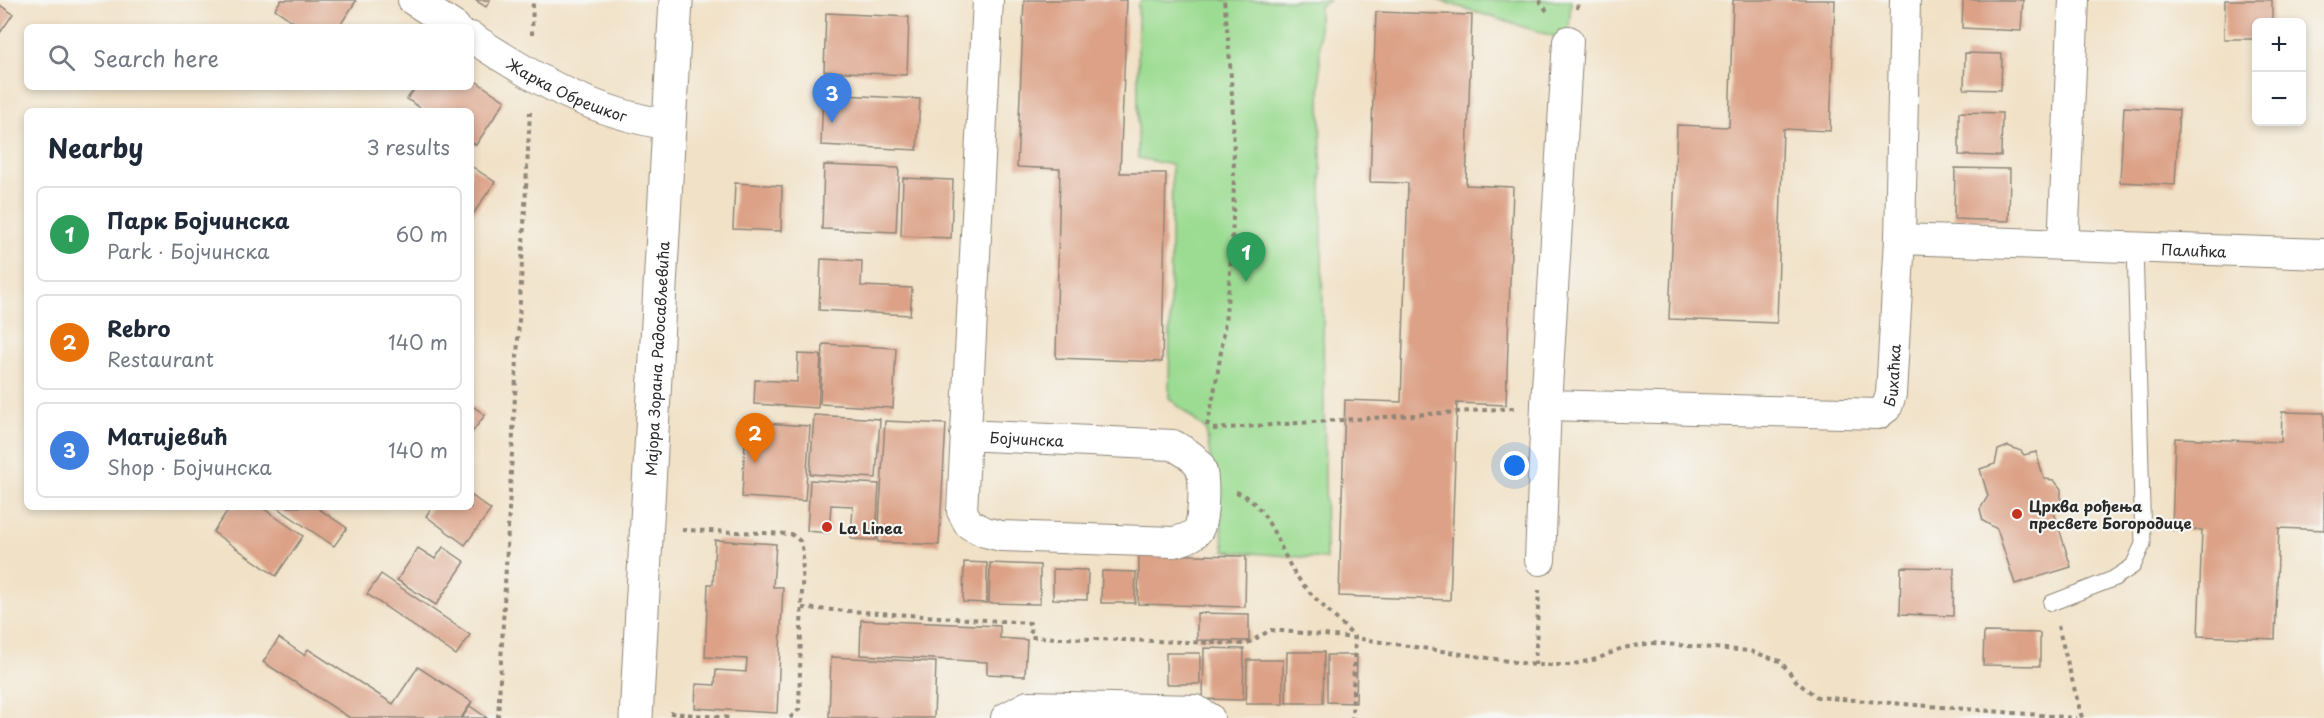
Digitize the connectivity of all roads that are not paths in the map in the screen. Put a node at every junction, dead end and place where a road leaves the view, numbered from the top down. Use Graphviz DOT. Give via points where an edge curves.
graph roads {
  1 [pos="413,0"];
  2 [pos="676,0"];
  3 [pos="988,0"];
  4 [pos="1905,0"];
  5 [pos="2074,0"];
  6 [pos="450,24"];
  7 [pos="474,40"];
  8 [pos="1568,41"];
  9 [pos="670,125"];
  10 [pos="1900,239"];
  11 [pos="2063,245"];
  12 [pos="2135,246"];
  13 [pos="2324,254"];
  14 [pos="1546,405"];
  15 [pos="965,435"];
  16 [pos="1540,560"];
  17 [pos="2051,603"];
  18 [pos="636,714"];
  19 [pos="1006,718"];
  20 [pos="1209,718"];
  1 -- 6 [label="street"];
  2 -- 9 [label="main road, Мајора Зорана Радосављевића"];
  3 -- 15 [label="street"];
  4 -- 10 [label="street, Бихаћка"];
  5 -- 11 [label="street"];
  7 -- 9 [label="street, Жарка Обрешког" via="531,76 592,106"];
  8 -- 14 [label="street"];
  9 -- 18 [label="main road, Мајора Зорана Радосављевића"];
  10 -- 11 [label="street, Палићка"];
  10 -- 14 [label="street, Бихаћка" via="1891,394 1887,407 1878,414"];
  11 -- 12 [label="street, Палићка"];
  12 -- 13 [label="street, Палићка"];
  12 -- 17 [label="lane" via="2143,544 2133,566 2113,579"];
  14 -- 16 [label="street"];
  15 -- 15 [label="street, Бојчинска" via="962,511 969,524 985,532 1001,536 1173,542 1188,538 1202,520 1201,469 1194,458 1173,445"];
  19 -- 20 [label="street" via="1028,706 1195,710"];
}
